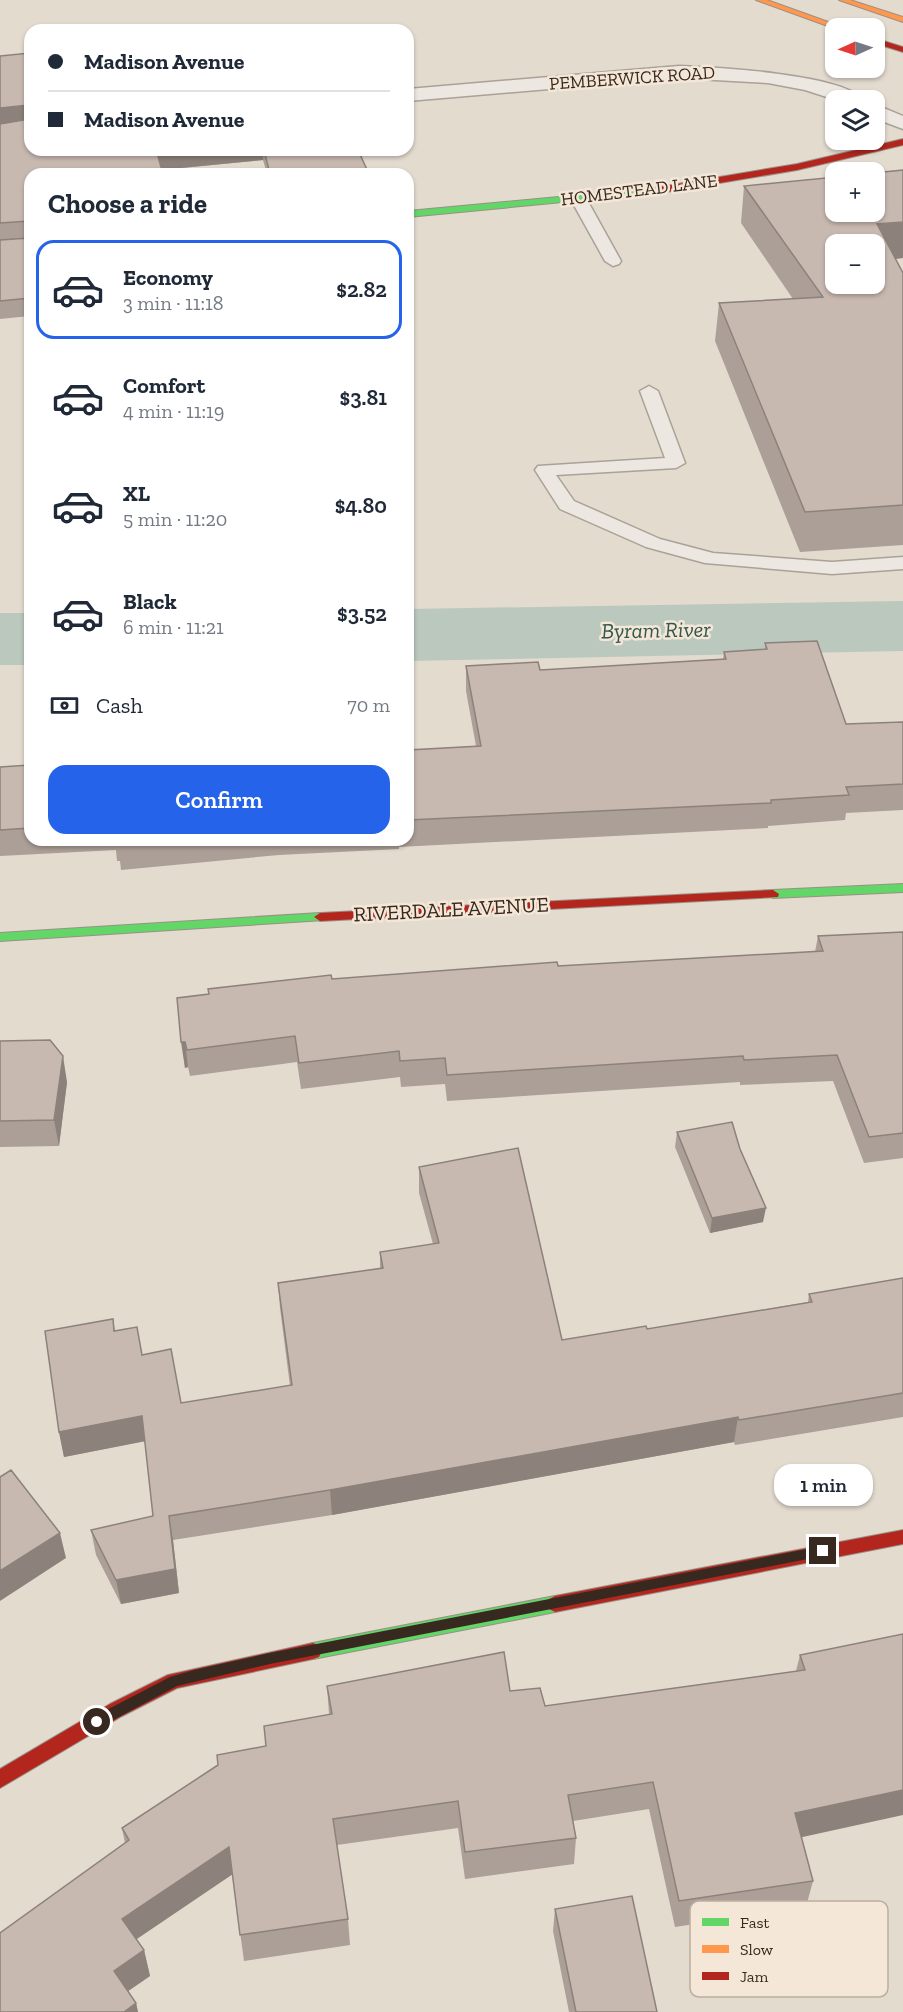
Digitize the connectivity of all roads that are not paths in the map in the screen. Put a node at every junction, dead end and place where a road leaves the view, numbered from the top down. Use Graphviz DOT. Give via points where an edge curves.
graph roads {
  1 [pos="760,0"];
  2 [pos="843,0"];
  3 [pos="903,20"];
  4 [pos="825,22"];
  5 [pos="885,44"];
  6 [pos="903,51"];
  7 [pos="830,90"];
  8 [pos="414,95"];
  9 [pos="885,115"];
  10 [pos="903,123"];
  11 [pos="903,142"];
  12 [pos="578,198"];
  13 [pos="414,213"];
  14 [pos="613,261"];
  15 [pos="649,391"];
  16 [pos="903,563"];
  17 [pos="903,888"];
  18 [pos="0,937"];
  19 [pos="903,1537"];
  20 [pos="0,1779"];
  1 -- 4 [label="street"];
  2 -- 3 [label="street"];
  5 -- 6 [label="street"];
  7 -- 8 [label="street, PEMBERWICK ROAD" via="761,74 679,72"];
  9 -- 10 [label="street"];
  11 -- 12 [label="street, HOMESTEAD LANE" via="676,189"];
  12 -- 13 [label="street, HOMESTEAD LANE"];
  12 -- 14 [label="lane"];
  15 -- 16 [label="lane" via="676,463 544,470 567,505 653,543 712,559 832,568"];
  17 -- 18 [label="street, RIVERDALE AVENUE" via="496,906"];
  19 -- 20 [label="street" via="282,1656 174,1681 116,1710"];
}
